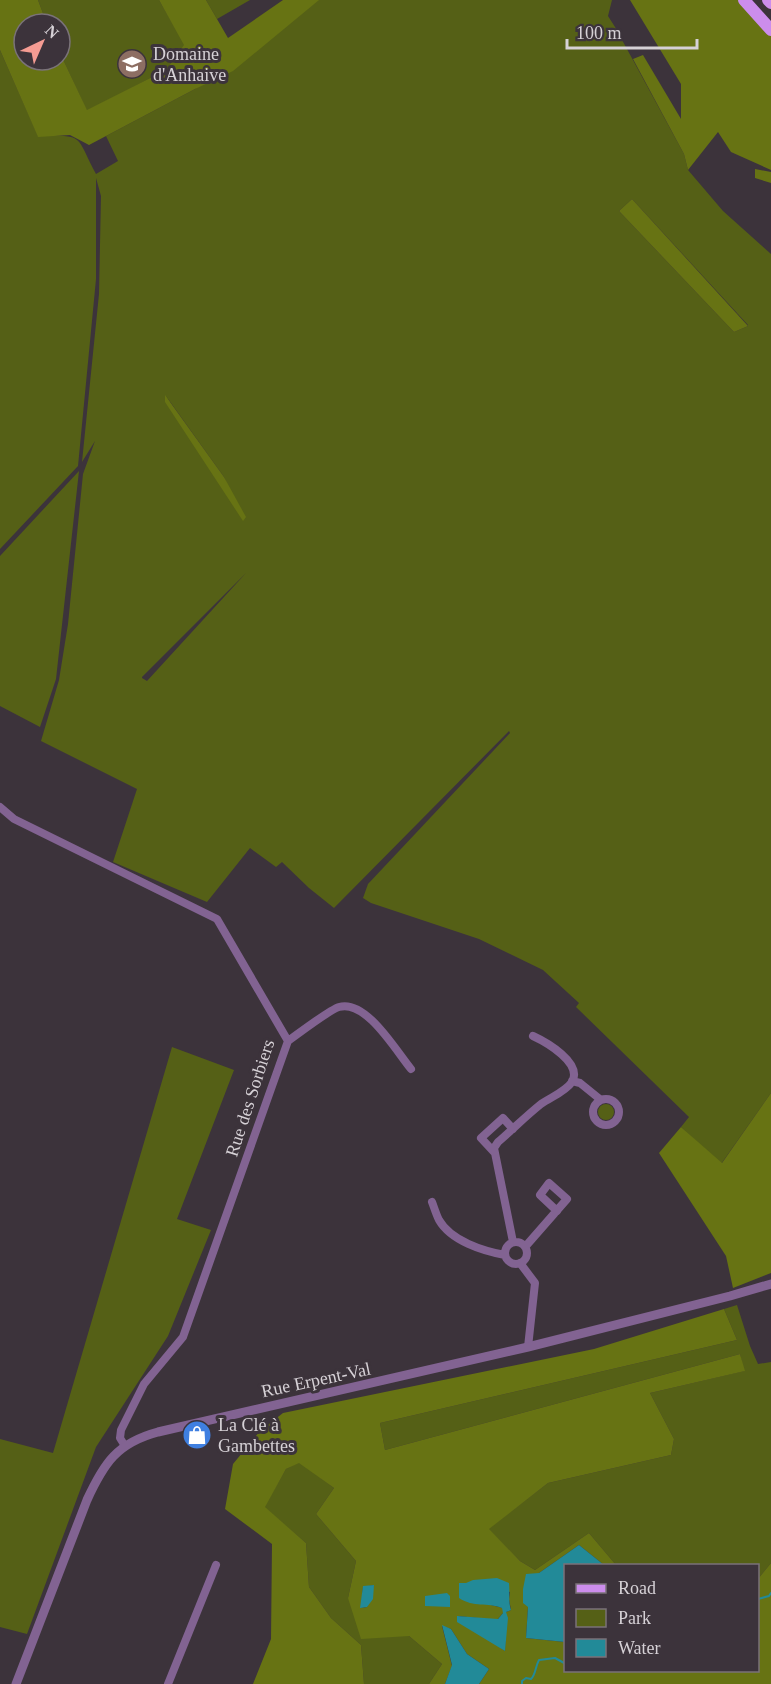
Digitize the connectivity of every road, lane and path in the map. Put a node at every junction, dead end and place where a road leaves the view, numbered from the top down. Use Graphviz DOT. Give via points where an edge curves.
graph roads {
  1 [pos="744,0"];
  2 [pos="754,0"];
  3 [pos="771,21"];
  4 [pos="771,30"];
  5 [pos="0,807"];
  6 [pos="533,1036"];
  7 [pos="288,1041"];
  8 [pos="411,1069"];
  9 [pos="572,1082"];
  10 [pos="601,1100"];
  11 [pos="513,1129"];
  12 [pos="494,1152"];
  13 [pos="432,1202"];
  14 [pos="557,1211"];
  15 [pos="513,1242"];
  16 [pos="525,1247"];
  17 [pos="505,1255"];
  18 [pos="520,1263"];
  19 [pos="771,1284"];
  20 [pos="528,1347"];
  21 [pos="125,1446"];
  22 [pos="216,1565"];
  23 [pos="16,1684"];
  24 [pos="168,1684"];
  1 -- 4 [label="main road"];
  2 -- 3 [label="main road"];
  5 -- 7 [label="street, Rue des Sorbiers" via="14,819 217,920"];
  6 -- 9 [label="street" via="569,1061"];
  7 -- 8 [label="street" via="339,1007 355,1007 367,1014"];
  7 -- 21 [label="street, Rue des Sorbiers" via="183,1337 144,1384 121,1430"];
  9 -- 10 [label="street" via="580,1083"];
  9 -- 11 [label="street"];
  11 -- 12 [label="street" via="498,1142"];
  11 -- 12 [label="street" via="503,1118 481,1138"];
  12 -- 15 [label="street"];
  13 -- 17 [label="street" via="439,1221 459,1239 484,1251"];
  14 -- 16 [label="street"];
  15 -- 16 [label="street"];
  15 -- 17 [label="street"];
  16 -- 18 [label="street" via="525,1259"];
  17 -- 18 [label="street" via="511,1263"];
  18 -- 20 [label="street" via="535,1283"];
  19 -- 20 [label="street, Rue Erpent-Val"];
  20 -- 21 [label="street, Rue Erpent-Val" via="158,1432"];
  21 -- 23 [label="street, Rue Erpent-Val" via="100,1472 87,1500"];
  22 -- 24 [label="street"];
}
